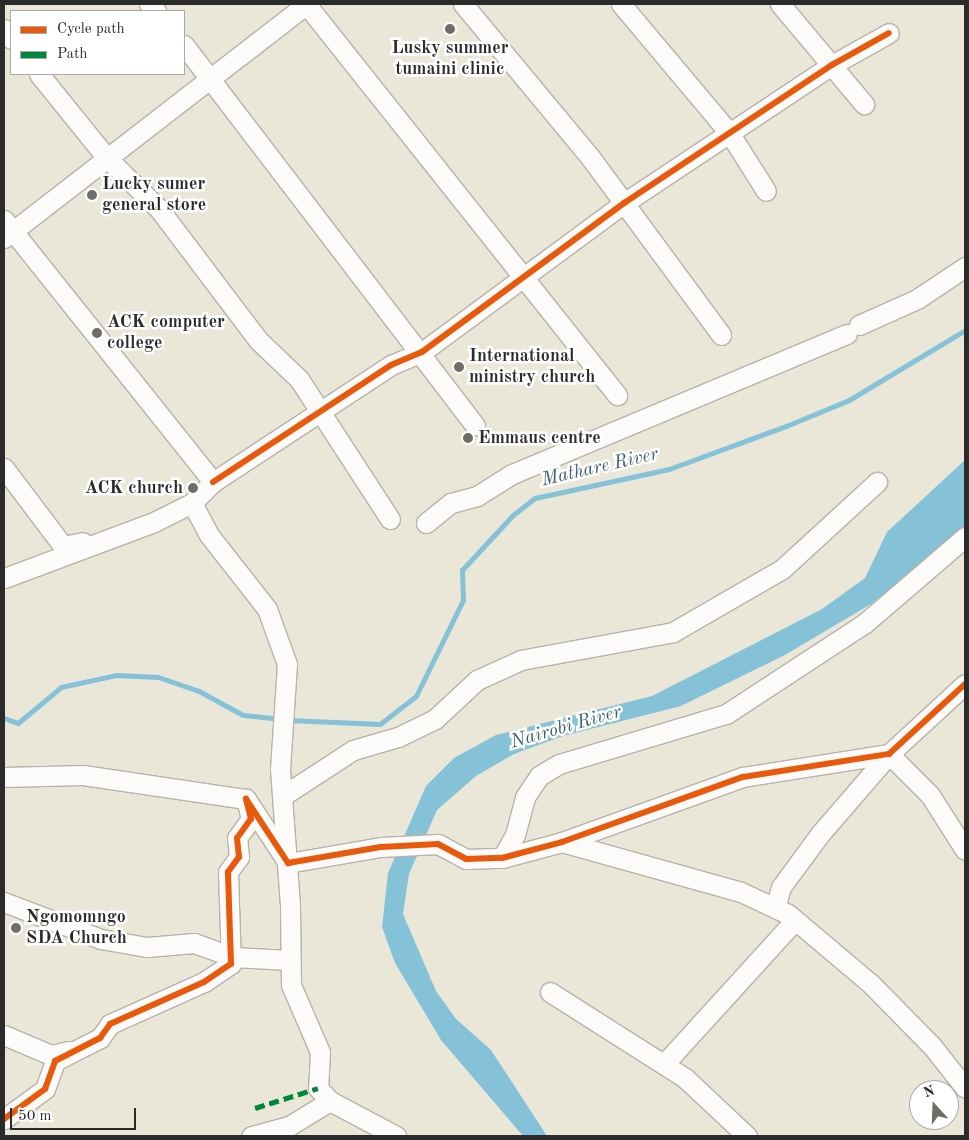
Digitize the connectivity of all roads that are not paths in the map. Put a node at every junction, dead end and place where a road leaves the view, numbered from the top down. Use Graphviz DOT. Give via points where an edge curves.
graph roads {
  1 [pos="306,4"];
  2 [pos="463,4"];
  3 [pos="621,4"];
  4 [pos="780,4"];
  5 [pos="889,33"];
  6 [pos="185,46"];
  7 [pos="832,65"];
  8 [pos="40,75"];
  9 [pos="209,75"];
  10 [pos="864,104"];
  11 [pos="730,134"];
  12 [pos="106,157"];
  13 [pos="766,191"];
  14 [pos="624,202"];
  15 [pos="6,229"];
  16 [pos="965,267"];
  17 [pos="524,277"];
  18 [pos="721,335"];
  19 [pos="422,352"];
  20 [pos="616,395"];
  21 [pos="321,411"];
  22 [pos="475,425"];
  23 [pos="4,468"];
  24 [pos="213,482"];
  25 [pos="877,482"];
  26 [pos="192,503"];
  27 [pos="390,520"];
  28 [pos="426,523"];
  29 [pos="965,537"];
  30 [pos="106,539"];
  31 [pos="4,578"];
  32 [pos="965,684"];
  33 [pos="889,754"];
  34 [pos="4,777"];
  35 [pos="284,795"];
  36 [pos="246,800"];
  37 [pos="562,842"];
  38 [pos="965,850"];
  39 [pos="502,858"];
  40 [pos="288,863"];
  41 [pos="4,902"];
  42 [pos="775,908"];
  43 [pos="795,920"];
  44 [pos="233,957"];
  45 [pos="288,960"];
  46 [pos="550,992"];
  47 [pos="4,1035"];
  48 [pos="84,1045"];
  49 [pos="665,1063"];
  50 [pos="965,1088"];
  51 [pos="330,1100"];
  52 [pos="4,1119"];
  53 [pos="251,1136"];
  54 [pos="396,1136"];
  55 [pos="747,1136"];
  1 -- 9 [label="street"];
  1 -- 17 [label="street"];
  2 -- 14 [label="street"];
  3 -- 11 [label="street"];
  4 -- 7 [label="street"];
  5 -- 7 [label="street"];
  6 -- 9 [label="street"];
  7 -- 10 [label="street"];
  7 -- 11 [label="street"];
  8 -- 12 [label="street"];
  9 -- 12 [label="street"];
  9 -- 19 [label="street" via="287,182"];
  11 -- 13 [label="street"];
  11 -- 14 [label="street"];
  12 -- 15 [label="street"];
  12 -- 21 [label="street" via="159,209 258,340 299,379"];
  14 -- 17 [label="street"];
  14 -- 18 [label="street"];
  15 -- 24 [label="street"];
  16 -- 28 [label="street" via="917,299 853,330 512,474 477,496 451,503"];
  17 -- 19 [label="street"];
  17 -- 20 [label="street"];
  19 -- 21 [label="street" via="391,365"];
  19 -- 22 [label="street"];
  21 -- 24 [label="street"];
  21 -- 27 [label="street"];
  23 -- 30 [label="street" via="63,546"];
  24 -- 26 [label="street"];
  25 -- 35 [label="street" via="782,569 673,632 521,660 477,680 435,719 398,737 353,750"];
  26 -- 30 [label="street"];
  26 -- 35 [label="street" via="209,535 267,609 287,664 280,769"];
  29 -- 39 [label="street" via="865,624 726,714 560,764 539,776 525,797 515,835"];
  30 -- 31 [label="street"];
  32 -- 33 [label="street"];
  33 -- 37 [label="street" via="743,777"];
  33 -- 38 [label="street" via="930,794"];
  33 -- 42 [label="street" via="798,864 781,887"];
  34 -- 36 [label="street" via="83,775"];
  35 -- 40 [label="street"];
  36 -- 40 [label="street"];
  36 -- 44 [label="street" via="251,819 237,838 239,857 228,879"];
  37 -- 39 [label="street"];
  37 -- 42 [label="street" via="741,892"];
  39 -- 40 [label="street" via="466,859 438,844 381,847"];
  40 -- 45 [label="street"];
  41 -- 44 [label="street" via="101,939 147,946 194,943"];
  42 -- 43 [label="street"];
  43 -- 49 [label="street"];
  43 -- 50 [label="street" via="877,990 932,1046"];
  44 -- 45 [label="street"];
  44 -- 48 [label="street" via="231,964 204,982 110,1024 100,1038"];
  45 -- 51 [label="street" via="290,985 320,1052 318,1088"];
  46 -- 49 [label="street"];
  47 -- 48 [label="street" via="51,1055"];
  48 -- 52 [label="street" via="55,1061 45,1089"];
  49 -- 55 [label="street" via="720,1107"];
  51 -- 53 [label="street" via="289,1126"];
  51 -- 54 [label="street"];
}
